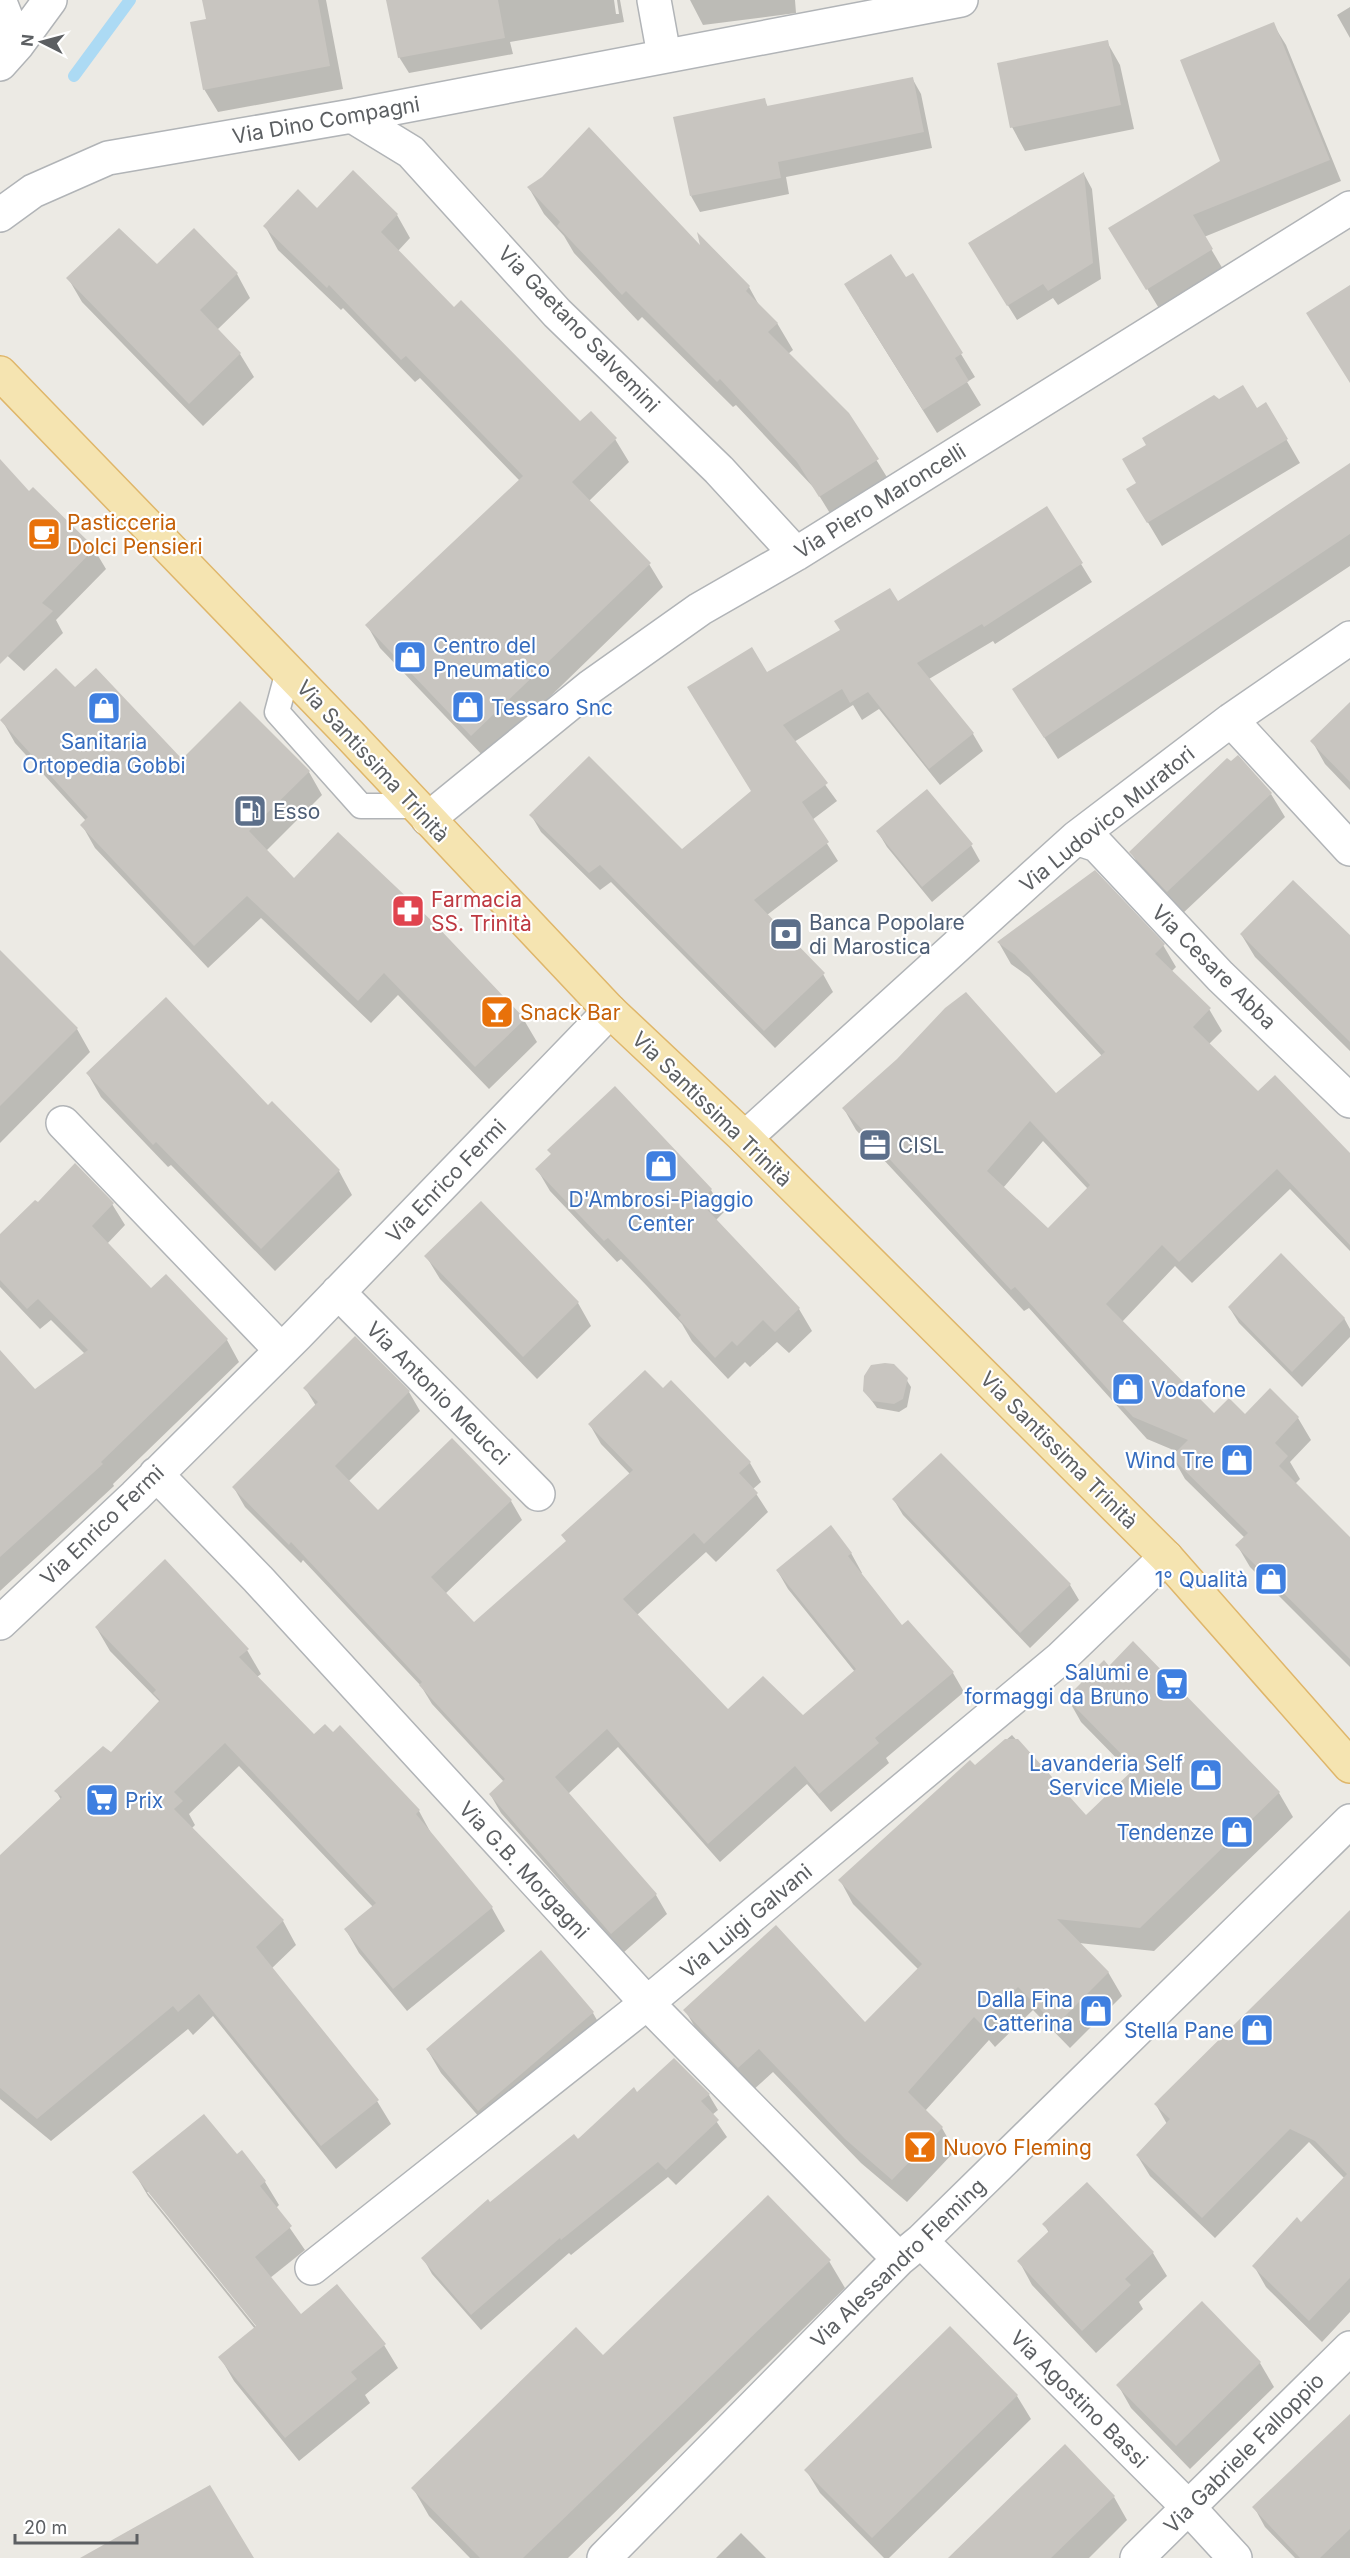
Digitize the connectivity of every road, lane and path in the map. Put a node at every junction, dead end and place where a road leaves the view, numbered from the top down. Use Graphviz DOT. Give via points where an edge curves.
graph roads {
  1 [pos="50,0"];
  2 [pos="654,0"];
  3 [pos="961,0"];
  4 [pos="0,2"];
  5 [pos="8,54"];
  6 [pos="664,55"];
  7 [pos="352,116"];
  8 [pos="1350,208"];
  9 [pos="0,214"];
  10 [pos="0,373"];
  11 [pos="796,554"];
  12 [pos="1350,638"];
  13 [pos="1231,720"];
  14 [pos="422,812"];
  15 [pos="1076,838"];
  16 [pos="1350,849"];
  17 [pos="610,1011"];
  18 [pos="1350,1101"];
  19 [pos="63,1123"];
  20 [pos="745,1138"];
  21 [pos="338,1293"];
  22 [pos="281,1350"];
  23 [pos="156,1474"];
  24 [pos="538,1494"];
  25 [pos="1166,1557"];
  26 [pos="0,1623"];
  27 [pos="1350,1766"];
  28 [pos="1350,1821"];
  29 [pos="647,2003"];
  30 [pos="910,2250"];
  31 [pos="312,2268"];
  32 [pos="1350,2348"];
  33 [pos="1189,2508"];
  34 [pos="604,2558"];
  35 [pos="1137,2558"];
  36 [pos="1235,2558"];
  1 -- 5 [label="street"];
  2 -- 6 [label="street"];
  3 -- 6 [label="street, Via Dino Compagni"];
  4 -- 5 [label="street"];
  6 -- 7 [label="street, Via Dino Compagni"];
  7 -- 9 [label="street, Via Dino Compagni" via="108,158 33,191"];
  7 -- 11 [label="street, Via Gaetano Salvemini" via="411,152 558,313 719,470"];
  8 -- 11 [label="street, Via Piero Maroncelli"];
  10 -- 14 [label="main road, Via Santissima Trinità"];
  11 -- 14 [label="street, Via Piero Maroncelli" via="700,609"];
  12 -- 13 [label="street, Via Ludovico Muratori"];
  13 -- 15 [label="street, Via Ludovico Muratori"];
  13 -- 16 [label="street"];
  14 -- 17 [label="main road, Via Santissima Trinità"];
  15 -- 18 [label="street, Via Cesare Abba" via="1097,846 1220,976"];
  15 -- 20 [label="street, Via Ludovico Muratori"];
  17 -- 20 [label="main road, Via Santissima Trinità"];
  17 -- 21 [label="street, Via Enrico Fermi"];
  19 -- 22 [label="street"];
  20 -- 25 [label="main road, Via Santissima Trinità"];
  21 -- 22 [label="street, Via Enrico Fermi"];
  21 -- 24 [label="street, Via Antonio Meucci"];
  22 -- 23 [label="street, Via Enrico Fermi"];
  23 -- 26 [label="street, Via Enrico Fermi"];
  23 -- 29 [label="street, Via G.B. Morgagni" via="258,1579"];
  25 -- 27 [label="main road, Via Santissima Trinità"];
  25 -- 29 [label="street, Via Luigi Galvani" via="1061,1658"];
  28 -- 30 [label="street, Via Alessandro Fleming"];
  29 -- 30 [label="street, Via G.B. Morgagni"];
  29 -- 31 [label="street, Via Luigi Galvani"];
  30 -- 33 [label="street, Via Agostino Bassi"];
  30 -- 34 [label="street, Via Alessandro Fleming"];
  32 -- 33 [label="street, Via Gabriele Falloppio"];
  33 -- 35 [label="street, Via Gabriele Falloppio"];
  33 -- 36 [label="street, Via Agostino Bassi"];
}
